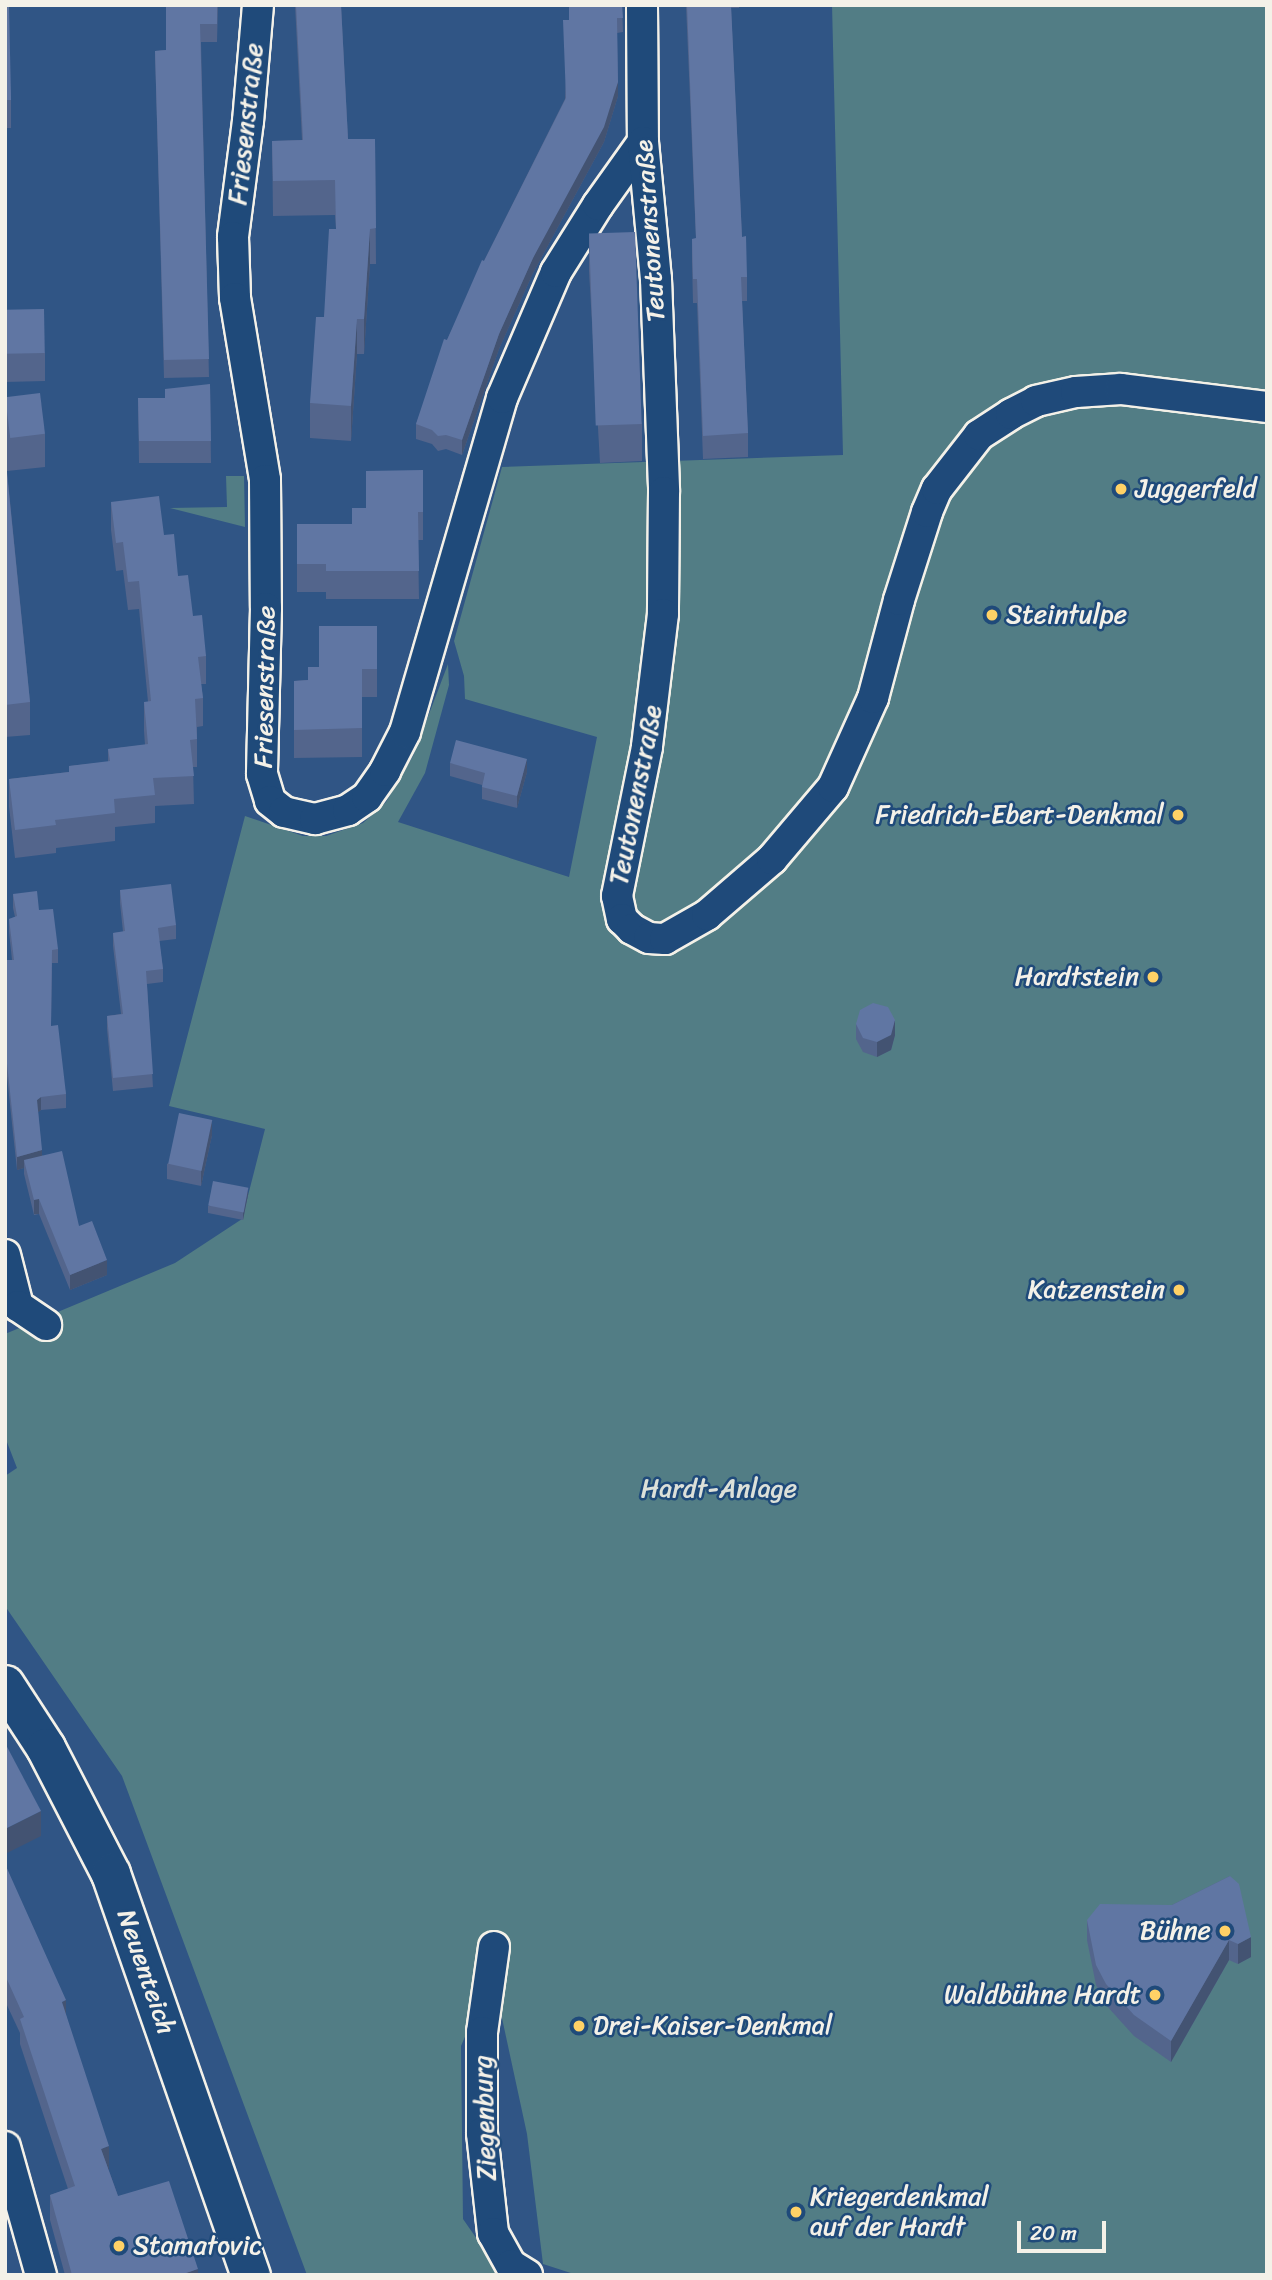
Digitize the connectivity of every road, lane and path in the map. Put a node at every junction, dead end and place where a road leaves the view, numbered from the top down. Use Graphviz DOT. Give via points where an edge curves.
graph roads {
  1 [pos="258,5"];
  2 [pos="642,5"];
  3 [pos="643,142"];
  4 [pos="1266,407"];
  5 [pos="5,1255"];
  6 [pos="46,1325"];
  7 [pos="5,1685"];
  8 [pos="494,1947"];
  9 [pos="5,2147"];
  10 [pos="41,2275"];
  11 [pos="251,2275"];
  12 [pos="527,2275"];
  1 -- 3 [label="street, Friesenstraße" via="233,237 235,298 264,467 262,774 270,801 284,812 315,819 348,810 367,797 405,732 502,398 556,272"];
  2 -- 3 [label="street, Teutonenstraße"];
  3 -- 4 [label="street, Teutonenstraße" via="656,279 664,492 663,614 647,747 617,895 622,919 649,938 666,939 684,931 729,898 772,859 833,787 873,698 927,512 937,489 979,435 1036,401 1076,392 1121,389"];
  5 -- 6 [label="street" via="18,1306"];
  7 -- 11 [label="street, Neuenteich" via="46,1748 111,1874"];
  8 -- 12 [label="street, Ziegenburg" via="482,2032 482,2133 493,2233 510,2265"];
  9 -- 10 [label="street"];
}
